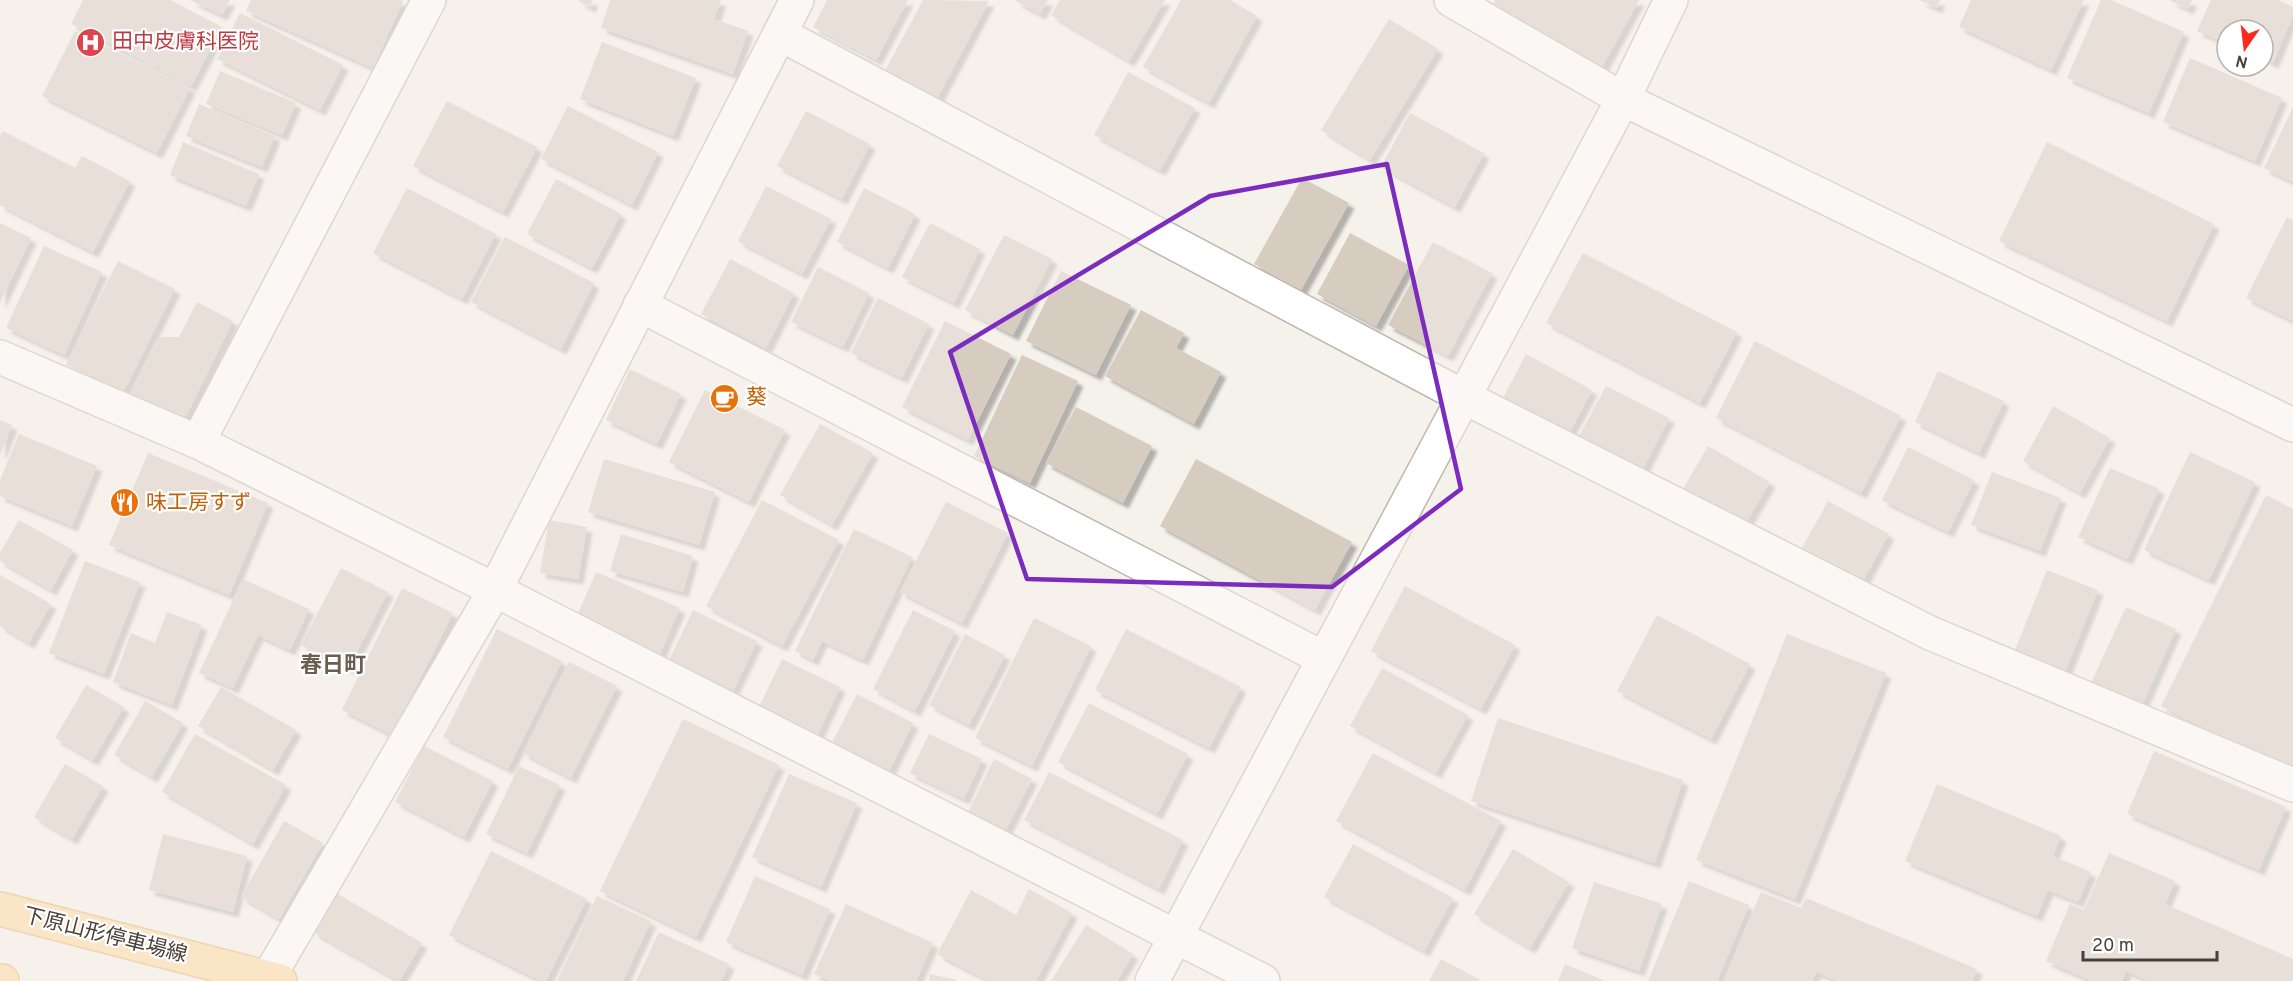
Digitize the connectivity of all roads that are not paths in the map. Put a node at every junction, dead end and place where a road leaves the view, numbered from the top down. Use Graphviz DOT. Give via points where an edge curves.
graph roads {
  1 [pos="429,0"];
  2 [pos="797,0"];
  3 [pos="1450,0"];
  4 [pos="1671,0"];
  5 [pos="780,34"];
  6 [pos="1623,99"];
  7 [pos="640,305"];
  8 [pos="0,357"];
  9 [pos="1464,397"];
  10 [pos="2293,425"];
  11 [pos="198,442"];
  12 [pos="495,590"];
  13 [pos="1323,658"];
  14 [pos="2293,785"];
  15 [pos="0,909"];
  16 [pos="1178,936"];
  17 [pos="274,980"];
  18 [pos="1152,981"];
  19 [pos="1263,981"];
  1 -- 11 [label="street"];
  2 -- 5 [label="street"];
  3 -- 6 [label="street"];
  4 -- 6 [label="street"];
  5 -- 7 [label="street"];
  5 -- 9 [label="street"];
  6 -- 9 [label="street"];
  6 -- 10 [label="street"];
  7 -- 12 [label="street"];
  7 -- 13 [label="street"];
  8 -- 11 [label="street"];
  9 -- 13 [label="street"];
  9 -- 14 [label="street" via="1930,633"];
  11 -- 12 [label="street"];
  12 -- 16 [label="street"];
  12 -- 17 [label="street"];
  13 -- 16 [label="street"];
  15 -- 17 [label="main road, 下原山形停車場線"];
  16 -- 18 [label="street"];
  16 -- 19 [label="street"];
}
